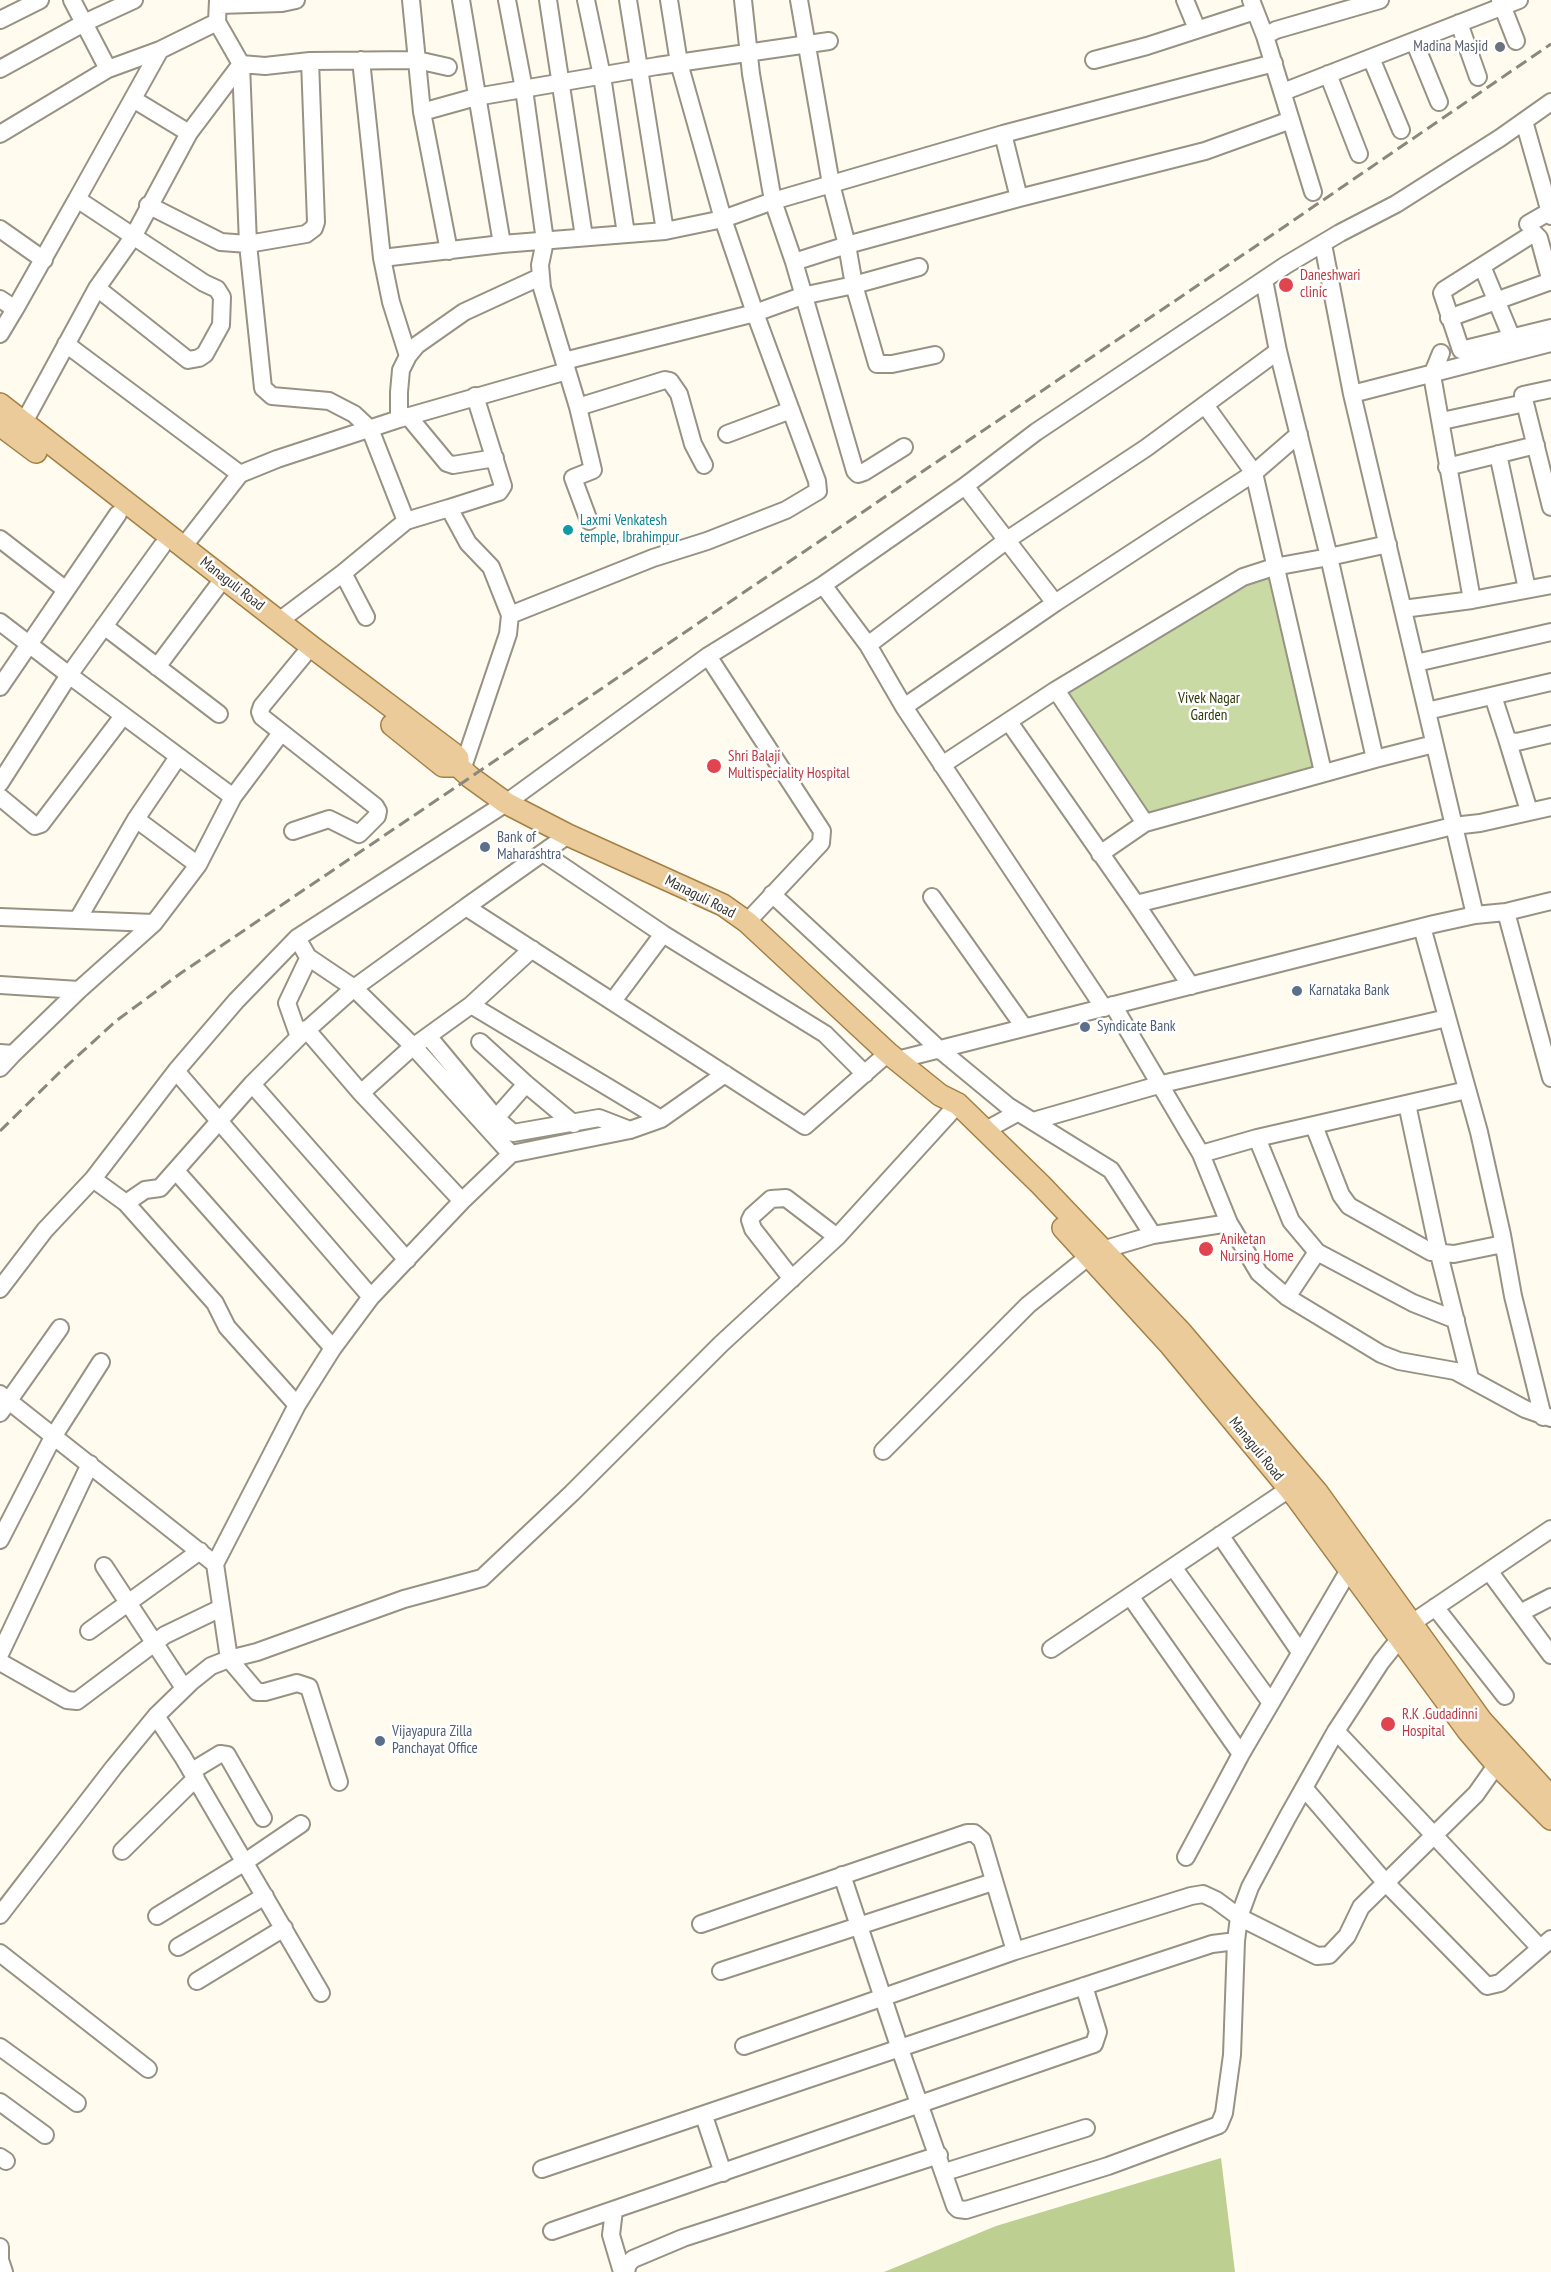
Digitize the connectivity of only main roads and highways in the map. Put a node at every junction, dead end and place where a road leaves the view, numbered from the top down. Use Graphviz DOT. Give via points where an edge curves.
graph roads {
  1 [pos="0,404"];
  2 [pos="0,425"];
  3 [pos="460,768"];
  4 [pos="949,1104"];
  5 [pos="1095,1253"];
  6 [pos="1405,1631"];
  7 [pos="1550,1809"];
  1 -- 3 [label="main road, Managuli Road" via="454,754"];
  2 -- 3 [label="main road, Managuli Road" via="217,587 443,766"];
  3 -- 4 [label="main road, Managuli Road" via="506,803 723,905 747,922 892,1057"];
  4 -- 5 [label="main road, Managuli Road" via="1032,1194"];
  4 -- 5 [label="main road, Managuli Road" via="986,1130"];
  5 -- 6 [label="main road, Managuli Road" via="1289,1489 1349,1570"];
  5 -- 6 [label="main road, Managuli Road" via="1181,1332 1303,1475"];
  6 -- 7 [label="main road, Managuli Road" via="1468,1731 1502,1757"];
}
